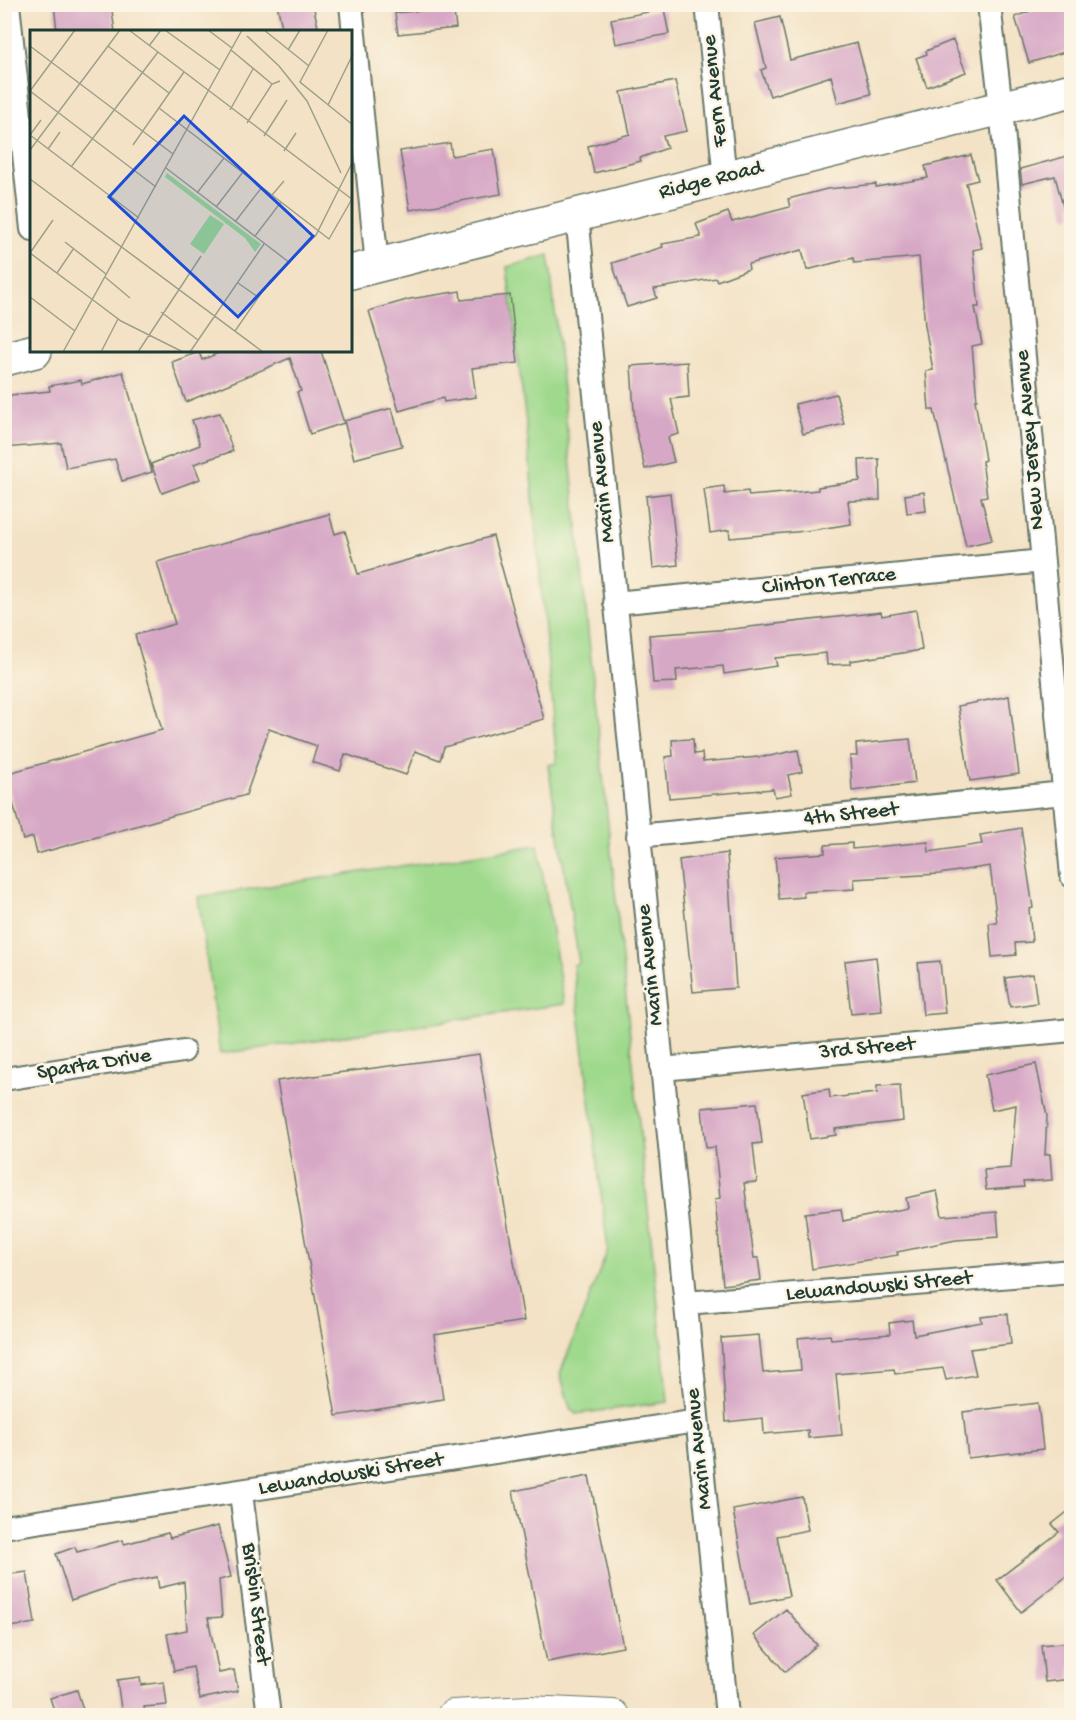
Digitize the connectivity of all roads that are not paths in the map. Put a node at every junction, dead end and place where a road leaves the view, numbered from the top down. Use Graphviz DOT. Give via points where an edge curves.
graph roads {
  1 [pos="8,4"];
  2 [pos="351,4"];
  3 [pos="708,4"];
  4 [pos="989,4"];
  5 [pos="1071,90"];
  6 [pos="1001,108"];
  7 [pos="724,178"];
  8 [pos="30,210"];
  9 [pos="577,215"];
  10 [pos="364,269"];
  11 [pos="31,352"];
  12 [pos="4,359"];
  13 [pos="1042,561"];
  14 [pos="615,603"];
  15 [pos="1064,793"];
  16 [pos="638,836"];
  17 [pos="1071,876"];
  18 [pos="1071,1030"];
  19 [pos="183,1051"];
  20 [pos="662,1069"];
  21 [pos="4,1079"];
  22 [pos="1071,1271"];
  23 [pos="686,1303"];
  24 [pos="697,1421"];
  25 [pos="241,1493"];
  26 [pos="4,1527"];
  27 [pos="269,1716"];
  28 [pos="453,1716"];
  29 [pos="613,1716"];
  30 [pos="727,1716"];
  1 -- 8 [label="street"];
  2 -- 10 [label="street"];
  3 -- 7 [label="street, Fern Avenue"];
  4 -- 6 [label="street, New Jersey Avenue"];
  5 -- 6 [label="main road, Ridge Road"];
  6 -- 7 [label="main road, Ridge Road"];
  6 -- 13 [label="street, New Jersey Avenue"];
  7 -- 9 [label="main road, Ridge Road"];
  9 -- 10 [label="main road, Ridge Road"];
  9 -- 14 [label="street, Marin Avenue"];
  11 -- 12 [label="main road"];
  13 -- 14 [label="street, Clinton Terrace"];
  13 -- 15 [label="street, New Jersey Avenue"];
  14 -- 16 [label="street, Marin Avenue"];
  15 -- 16 [label="street, 4th Street"];
  15 -- 17 [label="street, New Jersey Avenue"];
  16 -- 20 [label="street, Marin Avenue"];
  18 -- 20 [label="street, 3rd Street"];
  19 -- 21 [label="street, Sparta Drive"];
  20 -- 23 [label="street, Marin Avenue"];
  22 -- 23 [label="street, Lewandowski Street"];
  23 -- 24 [label="street, Marin Avenue"];
  24 -- 25 [label="street, Lewandowski Street"];
  24 -- 30 [label="street, Marin Avenue"];
  25 -- 26 [label="street, Lewandowski Street"];
  25 -- 27 [label="street, Brisbin Street"];
  28 -- 29 [label="street" via="528,1712"];
}
